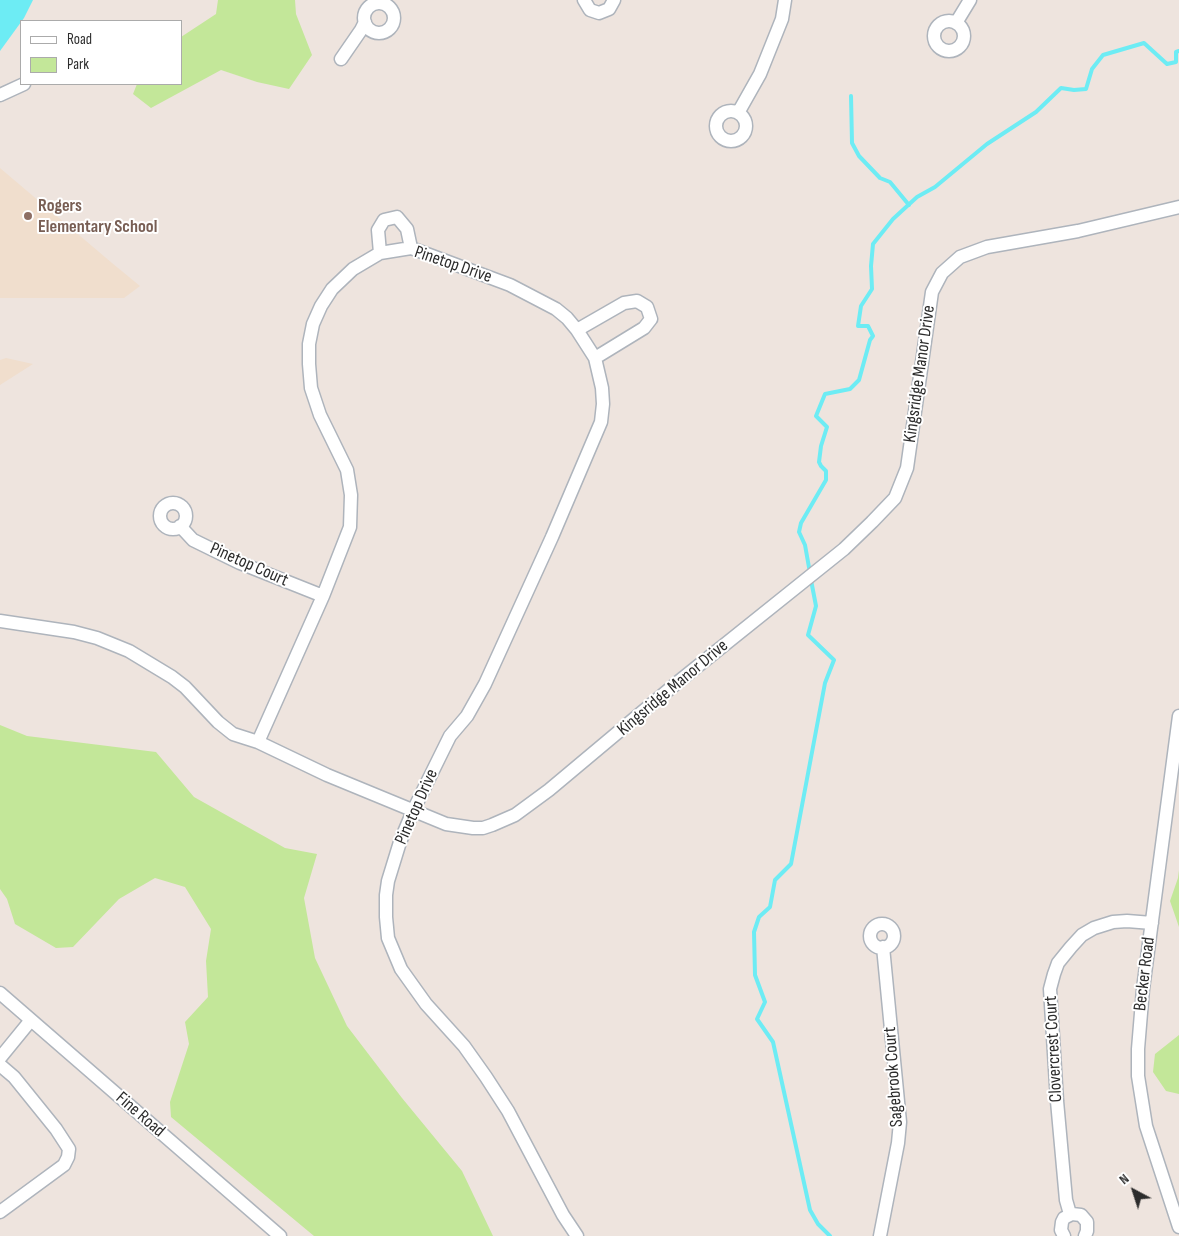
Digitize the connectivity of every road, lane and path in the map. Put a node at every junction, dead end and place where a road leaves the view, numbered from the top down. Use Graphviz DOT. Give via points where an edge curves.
graph roads {
  1 [pos="584,0"];
  2 [pos="614,0"];
  3 [pos="785,0"];
  4 [pos="970,0"];
  5 [pos="369,3"];
  6 [pos="365,22"];
  7 [pos="956,23"];
  8 [pos="341,58"];
  9 [pos="22,85"];
  10 [pos="0,95"];
  11 [pos="738,113"];
  12 [pos="1179,206"];
  13 [pos="411,248"];
  14 [pos="380,253"];
  15 [pos="577,330"];
  16 [pos="595,358"];
  17 [pos="180,526"];
  18 [pos="323,596"];
  19 [pos="0,621"];
  20 [pos="1179,716"];
  21 [pos="258,742"];
  22 [pos="413,811"];
  23 [pos="1152,923"];
  24 [pos="883,948"];
  25 [pos="0,993"];
  26 [pos="31,1020"];
  27 [pos="0,1058"];
  28 [pos="0,1065"];
  29 [pos="0,1212"];
  30 [pos="1070,1214"];
  31 [pos="1179,1228"];
  32 [pos="280,1236"];
  33 [pos="578,1236"];
  34 [pos="880,1236"];
  35 [pos="1064,1236"];
  36 [pos="1085,1236"];
  1 -- 2 [label="street" via="590,10 599,13 608,9"];
  3 -- 11 [label="street" via="782,19 760,74"];
  4 -- 7 [label="street"];
  5 -- 6 [label="street"];
  5 -- 6 [label="street" via="387,4 393,12 394,21 389,30 380,33 371,30"];
  6 -- 8 [label="street"];
  9 -- 10 [label="street"];
  12 -- 22 [label="street, Kingsridge Manor Drive" via="1078,231 987,247 960,257 942,273 932,292 907,468 894,498 872,522 844,549 515,815 492,826 473,828 446,824"];
  13 -- 14 [label="street, Pinetop Drive"];
  13 -- 14 [label="street" via="407,229 397,217 384,220 378,230"];
  13 -- 15 [label="street, Pinetop Drive" via="510,285 556,309"];
  14 -- 18 [label="street, Pinetop Drive" via="353,269 332,289 313,324 309,344 311,388 346,470 351,495 350,527"];
  15 -- 16 [label="street, Pinetop Drive"];
  15 -- 16 [label="street" via="624,303 637,301 647,307 651,319 644,328"];
  16 -- 22 [label="street, Pinetop Drive" via="602,388 601,422 485,684 467,716 450,736"];
  17 -- 18 [label="street, Pinetop Court" via="193,540 240,564"];
  18 -- 21 [label="street, Pinetop Drive"];
  19 -- 21 [label="street, Kingsridge Manor Drive" via="74,632 129,651 185,687 233,734"];
  20 -- 23 [label="street, Becker Road"];
  21 -- 22 [label="street, Kingsridge Manor Drive"];
  22 -- 33 [label="street, Pinetop Drive" via="388,880 388,938 409,982 464,1046 508,1111 563,1215"];
  23 -- 30 [label="street, Clovercrest Court" via="1113,922 1094,928 1070,947 1054,974 1050,989 1057,1101"];
  23 -- 31 [label="street, Becker Road" via="1139,1023 1138,1076 1146,1126"];
  24 -- 34 [label="street, Sagebrook Court" via="900,1122"];
  25 -- 26 [label="street, Fine Road"];
  26 -- 27 [label="street"];
  26 -- 32 [label="street, Fine Road"];
  28 -- 29 [label="street" via="14,1077 69,1148 64,1165"];
  30 -- 35 [label="street, Clovercrest Court" via="1060,1226"];
  30 -- 36 [label="street" via="1085,1218 1088,1227"];
}
